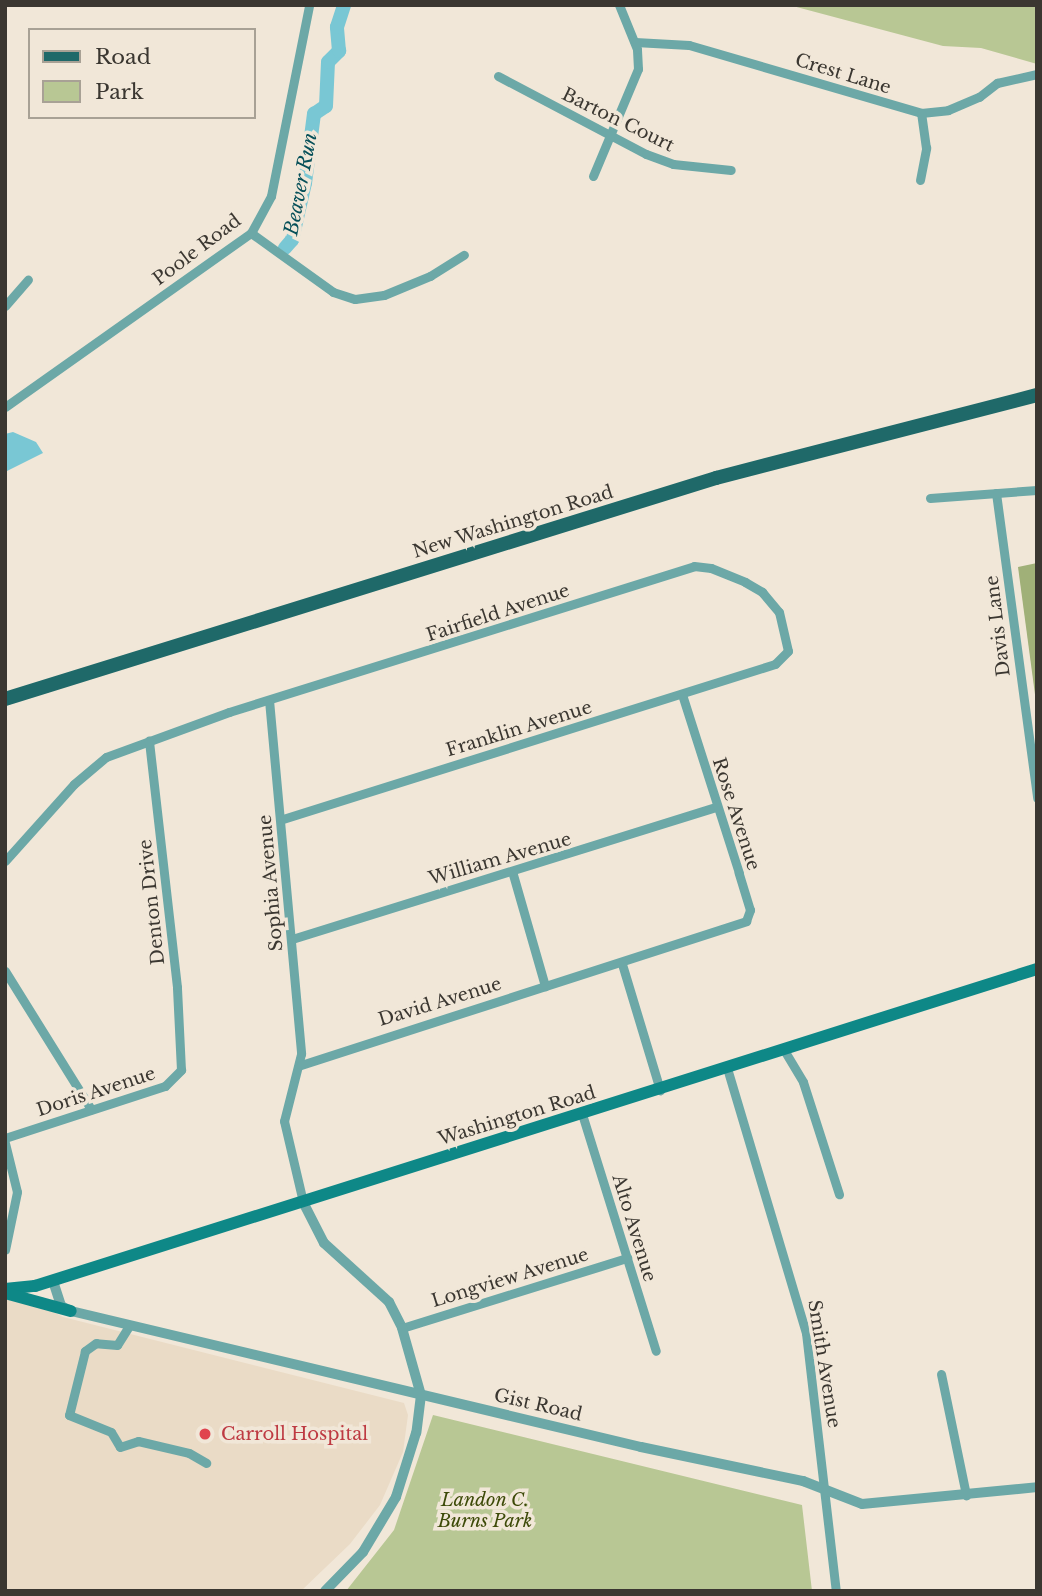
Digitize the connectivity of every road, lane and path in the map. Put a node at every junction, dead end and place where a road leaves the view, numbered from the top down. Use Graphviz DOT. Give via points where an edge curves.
graph roads {
  1 [pos="309,5"];
  2 [pos="619,5"];
  3 [pos="635,42"];
  4 [pos="1037,75"];
  5 [pos="498,76"];
  6 [pos="921,113"];
  7 [pos="610,136"];
  8 [pos="731,170"];
  9 [pos="593,176"];
  10 [pos="920,180"];
  11 [pos="251,233"];
  12 [pos="464,255"];
  13 [pos="28,280"];
  14 [pos="5,306"];
  15 [pos="1037,395"];
  16 [pos="5,407"];
  17 [pos="1037,490"];
  18 [pos="996,494"];
  19 [pos="930,498"];
  20 [pos="764,668"];
  21 [pos="682,694"];
  22 [pos="5,699"];
  23 [pos="269,700"];
  24 [pos="149,741"];
  25 [pos="1037,797"];
  26 [pos="717,807"];
  27 [pos="283,819"];
  28 [pos="5,861"];
  29 [pos="512,871"];
  30 [pos="724,930"];
  31 [pos="292,939"];
  32 [pos="622,964"];
  33 [pos="1037,969"];
  34 [pos="5,971"];
  35 [pos="545,986"];
  36 [pos="784,1050"];
  37 [pos="182,1061"];
  38 [pos="301,1065"];
  39 [pos="727,1068"];
  40 [pos="660,1090"];
  41 [pos="91,1109"];
  42 [pos="582,1114"];
  43 [pos="5,1141"];
  44 [pos="839,1194"];
  45 [pos="303,1202"];
  46 [pos="5,1250"];
  47 [pos="626,1258"];
  48 [pos="53,1281"];
  49 [pos="5,1291"];
  50 [pos="71,1311"];
  51 [pos="129,1326"];
  52 [pos="402,1328"];
  53 [pos="656,1351"];
  54 [pos="942,1374"];
  55 [pos="421,1395"];
  56 [pos="206,1463"];
  57 [pos="1037,1487"];
  58 [pos="826,1490"];
  59 [pos="966,1495"];
  60 [pos="326,1591"];
  61 [pos="835,1591"];
  1 -- 11 [label="street, Poole Road" via="271,196"];
  2 -- 3 [label="street"];
  3 -- 6 [label="street, Crest Lane" via="689,45"];
  3 -- 7 [label="street" via="638,69"];
  4 -- 6 [label="street, Crest Lane" via="997,83 979,97 948,110"];
  5 -- 7 [label="street, Barton Court"];
  6 -- 10 [label="street" via="926,148"];
  7 -- 8 [label="street, Barton Court" via="673,164"];
  7 -- 9 [label="street"];
  11 -- 12 [label="street" via="333,292 355,299 384,295 430,276"];
  11 -- 16 [label="street, Poole Road"];
  13 -- 14 [label="street"];
  15 -- 22 [label="main road, New Washington Road" via="716,478"];
  17 -- 18 [label="street"];
  18 -- 19 [label="street"];
  18 -- 25 [label="street, Davis Lane"];
  20 -- 21 [label="street, Franklin Avenue"];
  20 -- 23 [label="street, Fairfield Avenue" via="782,661 788,651 775,604 745,582 694,566"];
  21 -- 26 [label="street, Rose Avenue"];
  21 -- 27 [label="street, Franklin Avenue"];
  23 -- 24 [label="street, Fairfield Avenue"];
  23 -- 27 [label="street, Sophia Avenue"];
  24 -- 28 [label="street, Fairfield Avenue" via="120,750 93,766"];
  24 -- 37 [label="street, Denton Drive"];
  26 -- 29 [label="street, William Avenue"];
  26 -- 30 [label="street, Rose Avenue" via="750,915"];
  27 -- 31 [label="street, Sophia Avenue"];
  29 -- 31 [label="street, William Avenue"];
  29 -- 35 [label="street"];
  30 -- 32 [label="street, David Avenue"];
  31 -- 38 [label="street, Sophia Avenue"];
  32 -- 35 [label="street, David Avenue"];
  32 -- 40 [label="street"];
  33 -- 36 [label="main road, Washington Road"];
  34 -- 41 [label="street"];
  35 -- 38 [label="street, David Avenue"];
  36 -- 39 [label="main road, Washington Road"];
  36 -- 44 [label="street" via="803,1083"];
  37 -- 41 [label="street, Doris Avenue" via="179,1073 164,1086"];
  38 -- 45 [label="street" via="284,1121"];
  39 -- 40 [label="main road, Washington Road"];
  39 -- 58 [label="street, Smith Avenue" via="802,1315"];
  40 -- 42 [label="main road, Washington Road"];
  41 -- 43 [label="street, Doris Avenue"];
  42 -- 45 [label="main road, Washington Road"];
  42 -- 47 [label="street, Alto Avenue"];
  43 -- 46 [label="street" via="17,1192"];
  45 -- 48 [label="main road, Washington Road"];
  45 -- 52 [label="street" via="324,1243 379,1289"];
  47 -- 52 [label="street, Longview Avenue"];
  47 -- 53 [label="street, Alto Avenue"];
  48 -- 49 [label="main road, Washington Road"];
  48 -- 50 [label="street" via="61,1306"];
  49 -- 50 [label="main road"];
  50 -- 51 [label="street, Gist Road"];
  51 -- 55 [label="street, Gist Road"];
  51 -- 56 [label="street" via="117,1345 96,1343 85,1351 69,1415 111,1432 120,1447 138,1441 189,1453"];
  52 -- 55 [label="street"];
  54 -- 59 [label="street"];
  55 -- 58 [label="street, Gist Road"];
  55 -- 60 [label="street" via="416,1433 396,1497 363,1552"];
  57 -- 59 [label="street, Gist Road"];
  58 -- 59 [label="street, Gist Road" via="871,1505"];
  58 -- 61 [label="street, Smith Avenue"];
}
